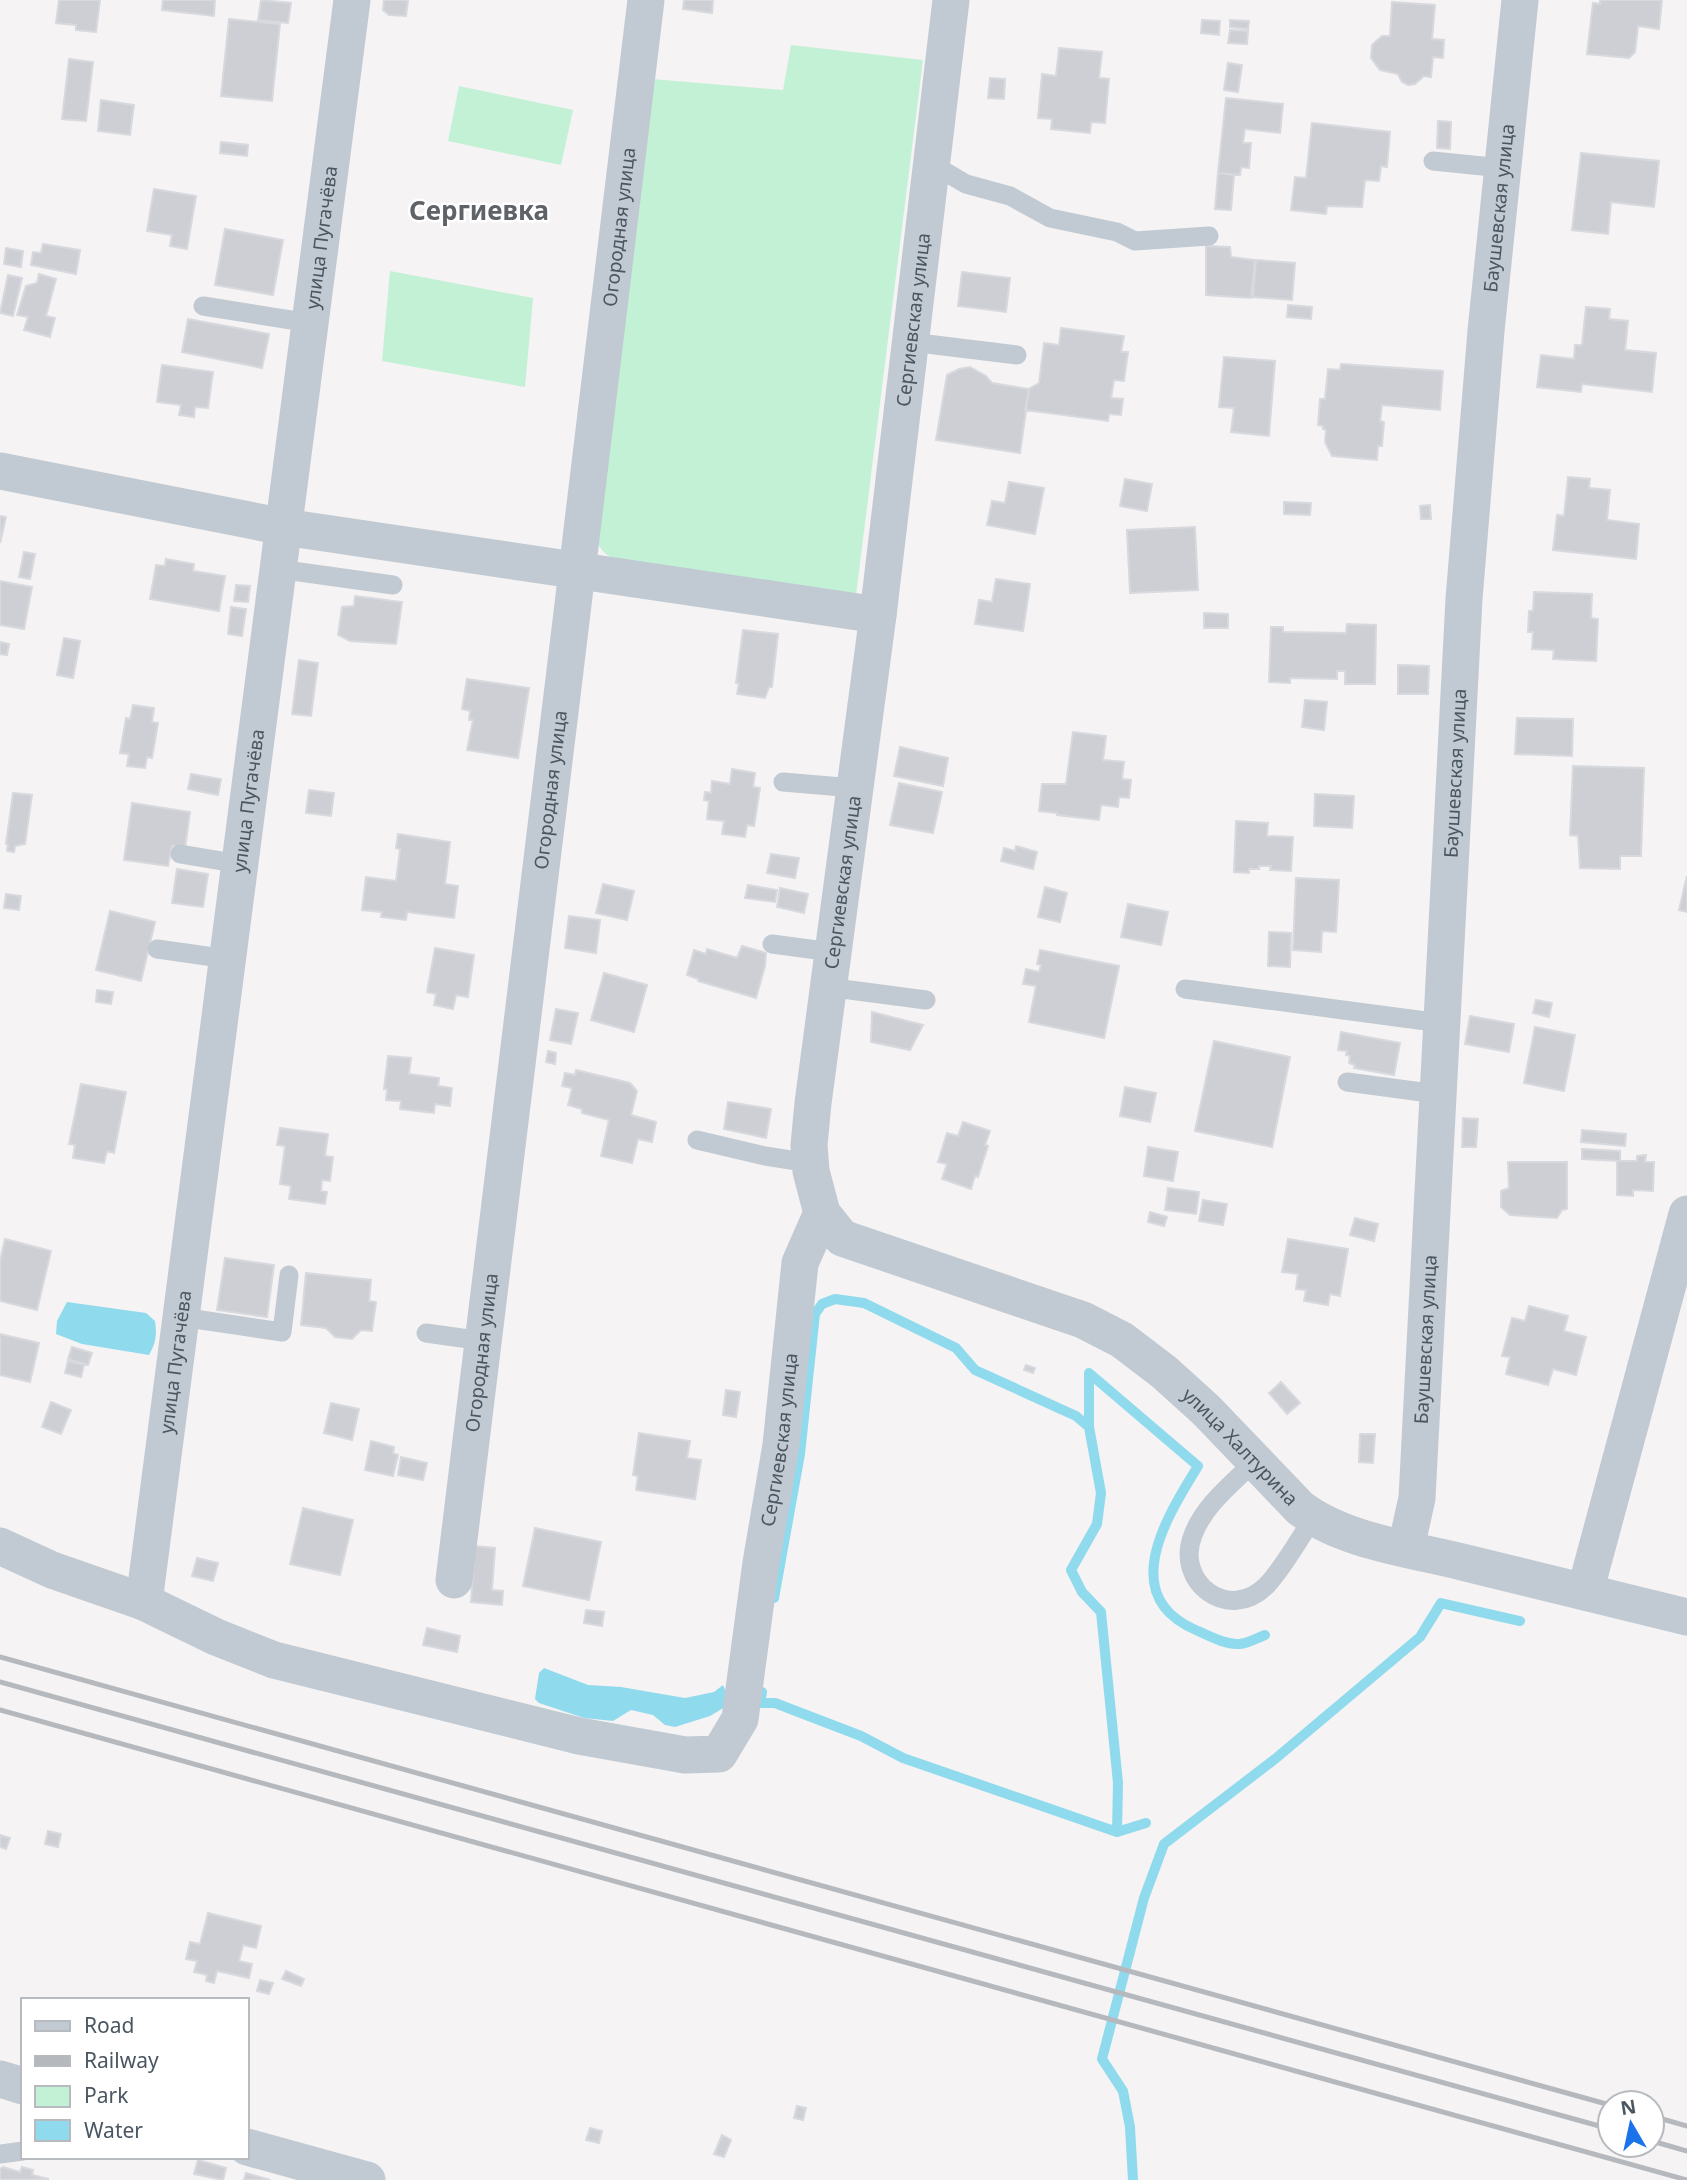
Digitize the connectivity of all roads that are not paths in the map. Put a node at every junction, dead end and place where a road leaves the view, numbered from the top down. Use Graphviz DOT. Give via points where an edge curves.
graph roads {
  1 [pos="352,0"];
  2 [pos="646,0"];
  3 [pos="951,0"];
  4 [pos="1520,0"];
  5 [pos="1433,162"];
  6 [pos="932,164"];
  7 [pos="1502,167"];
  8 [pos="1209,236"];
  9 [pos="203,306"];
  10 [pos="310,323"];
  11 [pos="911,342"];
  12 [pos="1017,355"];
  13 [pos="0,471"];
  14 [pos="284,527"];
  15 [pos="278,569"];
  16 [pos="579,570"];
  17 [pos="393,585"];
  18 [pos="878,615"];
  19 [pos="783,782"];
  20 [pos="854,788"];
  21 [pos="180,854"];
  22 [pos="240,864"];
  23 [pos="772,944"];
  24 [pos="158,949"];
  25 [pos="228,959"];
  26 [pos="829,970"];
  27 [pos="1185,989"];
  28 [pos="926,1000"];
  29 [pos="1441,1023"];
  30 [pos="1347,1082"];
  31 [pos="1437,1094"];
  32 [pos="697,1140"];
  33 [pos="810,1163"];
  34 [pos="822,1213"];
  35 [pos="1687,1214"];
  36 [pos="289,1275"];
  37 [pos="181,1317"];
  38 [pos="426,1333"];
  39 [pos="483,1341"];
  40 [pos="1255,1461"];
  41 [pos="1313,1518"];
  42 [pos="0,1546"];
  43 [pos="1406,1548"];
  44 [pos="454,1580"];
  45 [pos="1585,1592"];
  46 [pos="144,1602"];
  47 [pos="1687,1617"];
  48 [pos="0,2079"];
  49 [pos="21,2085"];
  50 [pos="248,2147"];
  51 [pos="21,2151"];
  52 [pos="0,2154"];
  53 [pos="367,2180"];
  1 -- 10 [label="street, улица Пугачёва"];
  2 -- 16 [label="street, Огородная улица"];
  3 -- 6 [label="street, Сергиевская улица"];
  4 -- 7 [label="street, Баушевская улица"];
  5 -- 7 [label="lane"];
  6 -- 8 [label="lane" via="965,184 1010,196 1050,218 1116,232 1135,241"];
  6 -- 11 [label="street, Сергиевская улица"];
  7 -- 29 [label="street, Баушевская улица" via="1465,586"];
  9 -- 10 [label="lane"];
  10 -- 14 [label="street, улица Пугачёва"];
  11 -- 12 [label="lane"];
  11 -- 18 [label="street, Сергиевская улица"];
  13 -- 14 [label="street"];
  14 -- 15 [label="street, улица Пугачёва"];
  14 -- 16 [label="street"];
  15 -- 17 [label="lane"];
  15 -- 22 [label="street, улица Пугачёва"];
  16 -- 18 [label="street"];
  16 -- 39 [label="street, Огородная улица"];
  18 -- 20 [label="street, Сергиевская улица"];
  19 -- 20 [label="lane"];
  20 -- 26 [label="street, Сергиевская улица"];
  21 -- 22 [label="lane"];
  22 -- 25 [label="street, улица Пугачёва"];
  23 -- 26 [label="lane"];
  24 -- 25 [label="lane"];
  25 -- 37 [label="street, улица Пугачёва"];
  26 -- 28 [label="lane"];
  26 -- 33 [label="street, Сергиевская улица"];
  27 -- 29 [label="lane"];
  29 -- 31 [label="street, Баушевская улица"];
  30 -- 31 [label="lane"];
  31 -- 43 [label="street, Баушевская улица" via="1417,1498"];
  32 -- 33 [label="lane"];
  33 -- 34 [label="street, Сергиевская улица"];
  34 -- 40 [label="street, улица Халтурина" via="842,1238 1083,1320 1122,1340 1206,1410"];
  34 -- 46 [label="street, Сергиевская улица" via="800,1263 781,1445 740,1719 719,1754 685,1755 579,1736 274,1660"];
  35 -- 45 [label="street"];
  36 -- 37 [label="lane" via="282,1332"];
  37 -- 46 [label="street, улица Пугачёва"];
  38 -- 39 [label="lane"];
  39 -- 44 [label="street, Огородная улица"];
  40 -- 41 [label="street, улица Халтурина"];
  40 -- 41 [label="lane" via="1208,1508 1192,1536 1189,1560 1199,1586 1216,1598 1240,1601 1266,1586"];
  41 -- 43 [label="street, улица Халтурина" via="1351,1534"];
  42 -- 46 [label="street" via="52,1570"];
  43 -- 45 [label="street, улица Халтурина"];
  45 -- 47 [label="street, улица Халтурина"];
  48 -- 49 [label="street"];
  50 -- 53 [label="street"];
  51 -- 52 [label="lane"];
}
